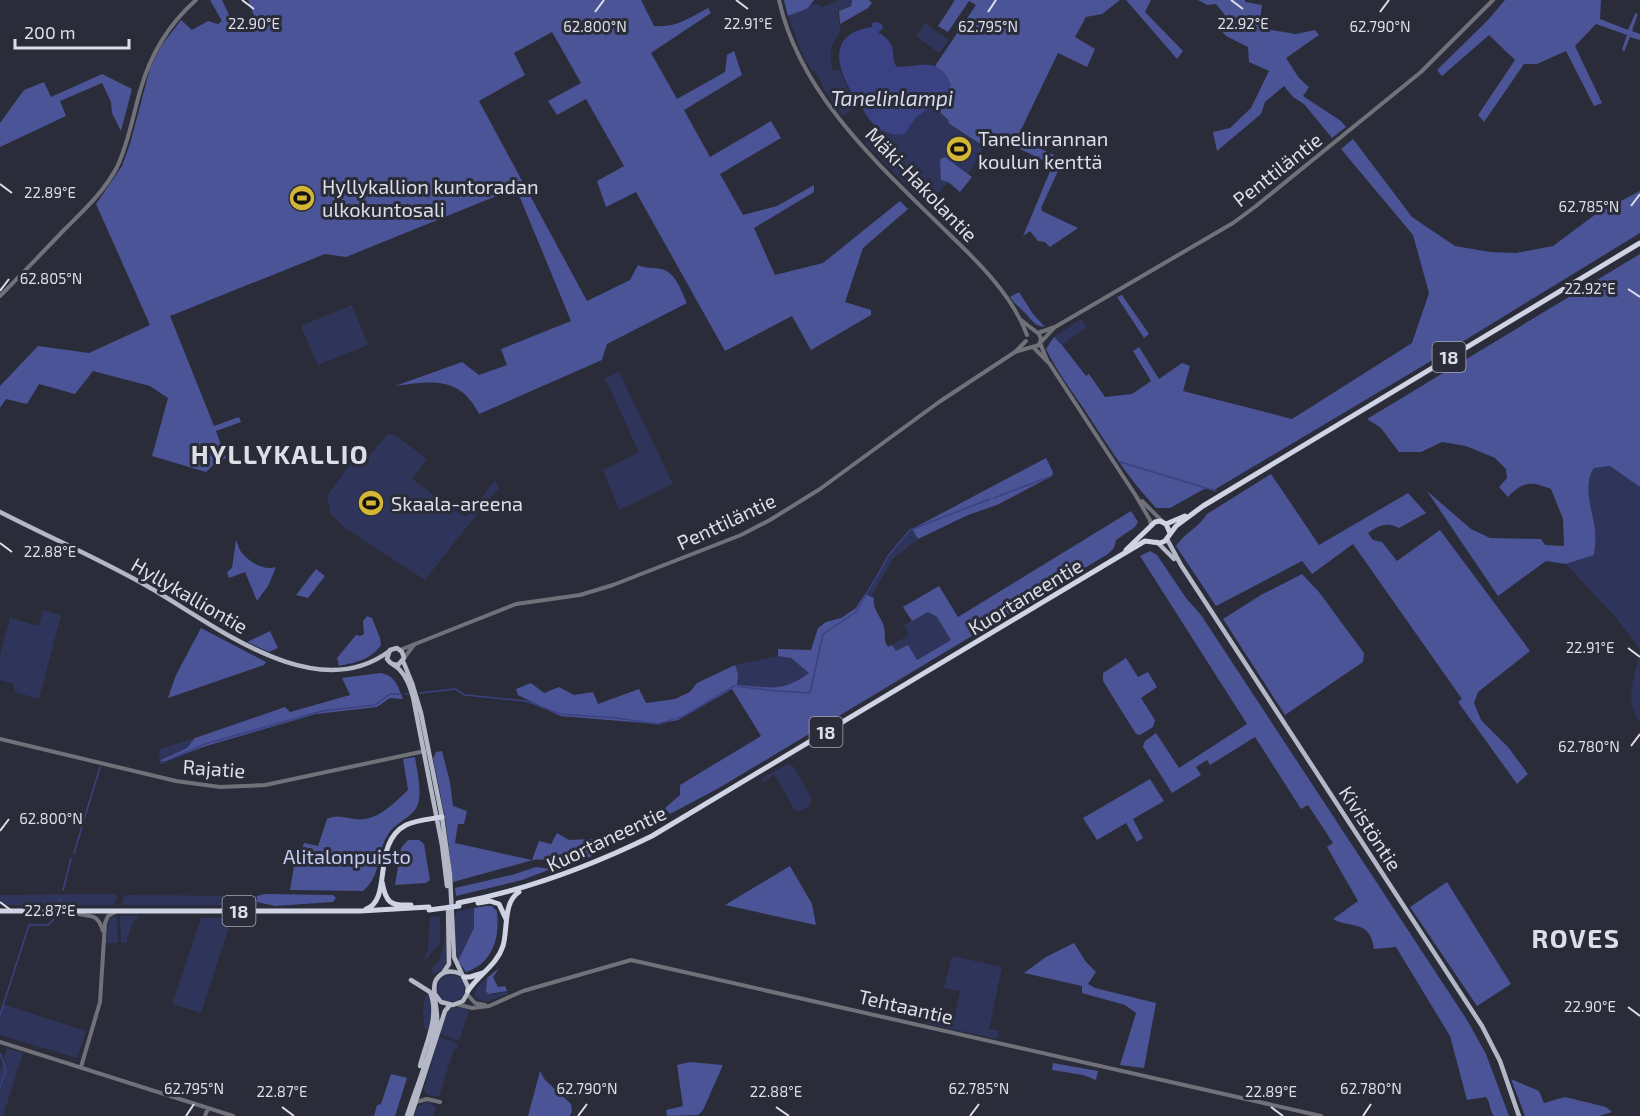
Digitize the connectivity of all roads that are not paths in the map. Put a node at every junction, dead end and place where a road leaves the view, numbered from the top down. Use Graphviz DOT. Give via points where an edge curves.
graph roads {
  1 [pos="196,0"];
  2 [pos="779,0"];
  3 [pos="1493,0"];
  4 [pos="1640,243"];
  5 [pos="0,297"];
  6 [pos="1021,320"];
  7 [pos="1054,327"];
  8 [pos="1036,332"];
  9 [pos="1027,335"];
  10 [pos="1026,341"];
  11 [pos="1040,342"];
  12 [pos="1032,347"];
  13 [pos="1015,352"];
  14 [pos="1049,363"];
  15 [pos="1136,496"];
  16 [pos="1200,508"];
  17 [pos="0,512"];
  18 [pos="1164,523"];
  19 [pos="1150,527"];
  20 [pos="1169,537"];
  21 [pos="1156,542"];
  22 [pos="1118,557"];
  23 [pos="1180,565"];
  24 [pos="415,645"];
  25 [pos="400,650"];
  26 [pos="388,652"];
  27 [pos="403,659"];
  28 [pos="374,661"];
  29 [pos="390,663"];
  30 [pos="0,739"];
  31 [pos="426,750"];
  32 [pos="440,818"];
  33 [pos="382,880"];
  34 [pos="526,888"];
  35 [pos="459,905"];
  36 [pos="429,908"];
  37 [pos="0,911"];
  38 [pos="70,911"];
  39 [pos="117,911"];
  40 [pos="360,911"];
  41 [pos="507,920"];
  42 [pos="103,931"];
  43 [pos="484,972"];
  44 [pos="443,973"];
  45 [pos="462,976"];
  46 [pos="411,980"];
  47 [pos="435,993"];
  48 [pos="468,993"];
  49 [pos="453,1005"];
  50 [pos="489,1006"];
  51 [pos="0,1042"];
  52 [pos="81,1067"];
  53 [pos="418,1088"];
  54 [pos="427,1099"];
  55 [pos="416,1102"];
  56 [pos="440,1102"];
  57 [pos="208,1108"];
  58 [pos="205,1116"];
  59 [pos="233,1116"];
  60 [pos="406,1116"];
  61 [pos="411,1116"];
  62 [pos="1321,1116"];
  63 [pos="1519,1116"];
  1 -- 5 [label="street" via="174,22 155,52 117,167 105,186"];
  2 -- 6 [label="street, Mäki-Hakolantie" via="801,62 837,116 872,157 971,256"];
  3 -- 7 [label="street, Penttiläntie" via="1421,72 1256,206"];
  4 -- 16 [label="highway, 18"];
  6 -- 8 [label="street, Mäki-Hakolantie"];
  6 -- 9 [label="street, Mäki-Hakolantie"];
  7 -- 8 [label="street, Penttiläntie"];
  7 -- 11 [label="street, Penttiläntie"];
  8 -- 9 [label="street"];
  8 -- 11 [label="street"];
  9 -- 10 [label="street"];
  10 -- 12 [label="street"];
  10 -- 13 [label="street, Penttiläntie"];
  11 -- 12 [label="street"];
  11 -- 14 [label="street"];
  12 -- 13 [label="street, Penttiläntie"];
  12 -- 14 [label="street"];
  13 -- 24 [label="street, Penttiläntie" via="819,489 741,535 613,585 580,595 516,604"];
  14 -- 15 [label="street"];
  15 -- 18 [label="street"];
  15 -- 19 [label="street"];
  16 -- 18 [label="highway, 18"];
  16 -- 20 [label="highway, 18" via="1176,526"];
  17 -- 28 [label="main road, Hyllykalliontie" via="136,580 270,656 333,670"];
  18 -- 19 [label="highway, 18" via="1155,522"];
  18 -- 20 [label="highway" via="1170,529"];
  19 -- 21 [label="highway" via="1150,537"];
  19 -- 22 [label="highway, Kuortaneentie / 18"];
  20 -- 21 [label="highway, 18"];
  20 -- 23 [label="main road, Kivistöntie"];
  21 -- 22 [label="highway, Kuortaneentie / 18" via="1145,541"];
  21 -- 23 [label="main road, Kivistöntie"];
  22 -- 34 [label="highway, Kuortaneentie / 18" via="652,836 593,864"];
  23 -- 63 [label="main road, Kivistöntie" via="1482,1026 1503,1068"];
  24 -- 25 [label="street, Penttiläntie"];
  24 -- 27 [label="street, Penttiläntie"];
  25 -- 26 [label="main road" via="393,648"];
  25 -- 27 [label="main road"];
  26 -- 28 [label="main road, Hyllykalliontie"];
  26 -- 29 [label="main road"];
  27 -- 29 [label="main road" via="398,665"];
  27 -- 31 [label="main road"];
  28 -- 29 [label="main road, Hyllykalliontie"];
  29 -- 31 [label="main road" via="410,686"];
  30 -- 31 [label="street, Rajatie" via="176,781 220,787 265,785"];
  31 -- 32 [label="main road"];
  32 -- 33 [label="highway" via="407,824 392,837"];
  32 -- 44 [label="main road" via="448,895 449,964"];
  32 -- 45 [label="main road" via="450,875 453,950"];
  33 -- 36 [label="highway" via="386,898 396,906"];
  33 -- 40 [label="highway" via="376,903"];
  34 -- 35 [label="highway, Kuortaneentie / 18"];
  34 -- 41 [label="highway" via="513,897"];
  35 -- 36 [label="highway, Kuortaneentie / 18, bridge"];
  35 -- 41 [label="highway" via="495,902 502,907"];
  36 -- 40 [label="highway, Kuortaneentie / 18"];
  37 -- 38 [label="highway, Kuortaneentie / 18"];
  38 -- 39 [label="highway, Kuortaneentie / 18"];
  38 -- 42 [label="street" via="94,916"];
  39 -- 40 [label="highway, Kuortaneentie / 18"];
  39 -- 42 [label="street" via="106,918"];
  41 -- 43 [label="highway" via="502,947"];
  42 -- 52 [label="street" via="100,1002"];
  43 -- 45 [label="highway"];
  43 -- 48 [label="highway"];
  44 -- 45 [label="main road" via="452,971"];
  44 -- 47 [label="main road" via="436,980"];
  45 -- 48 [label="main road" via="468,983"];
  46 -- 53 [label="main road" via="430,992 434,1012"];
  47 -- 49 [label="main road" via="441,1002"];
  47 -- 53 [label="main road" via="436,1023"];
  48 -- 49 [label="main road" via="463,1001"];
  48 -- 50 [label="street" via="475,1003"];
  49 -- 50 [label="street, Tehtaantie"];
  49 -- 53 [label="main road" via="445,1011"];
  50 -- 62 [label="street, Tehtaantie" via="523,991 631,960"];
  51 -- 52 [label="street"];
  52 -- 57 [label="street"];
  53 -- 54 [label="street"];
  53 -- 55 [label="main road"];
  53 -- 60 [label="main road"];
  54 -- 55 [label="street"];
  54 -- 56 [label="street"];
  55 -- 61 [label="main road"];
  57 -- 58 [label="street"];
  57 -- 59 [label="street"];
}
